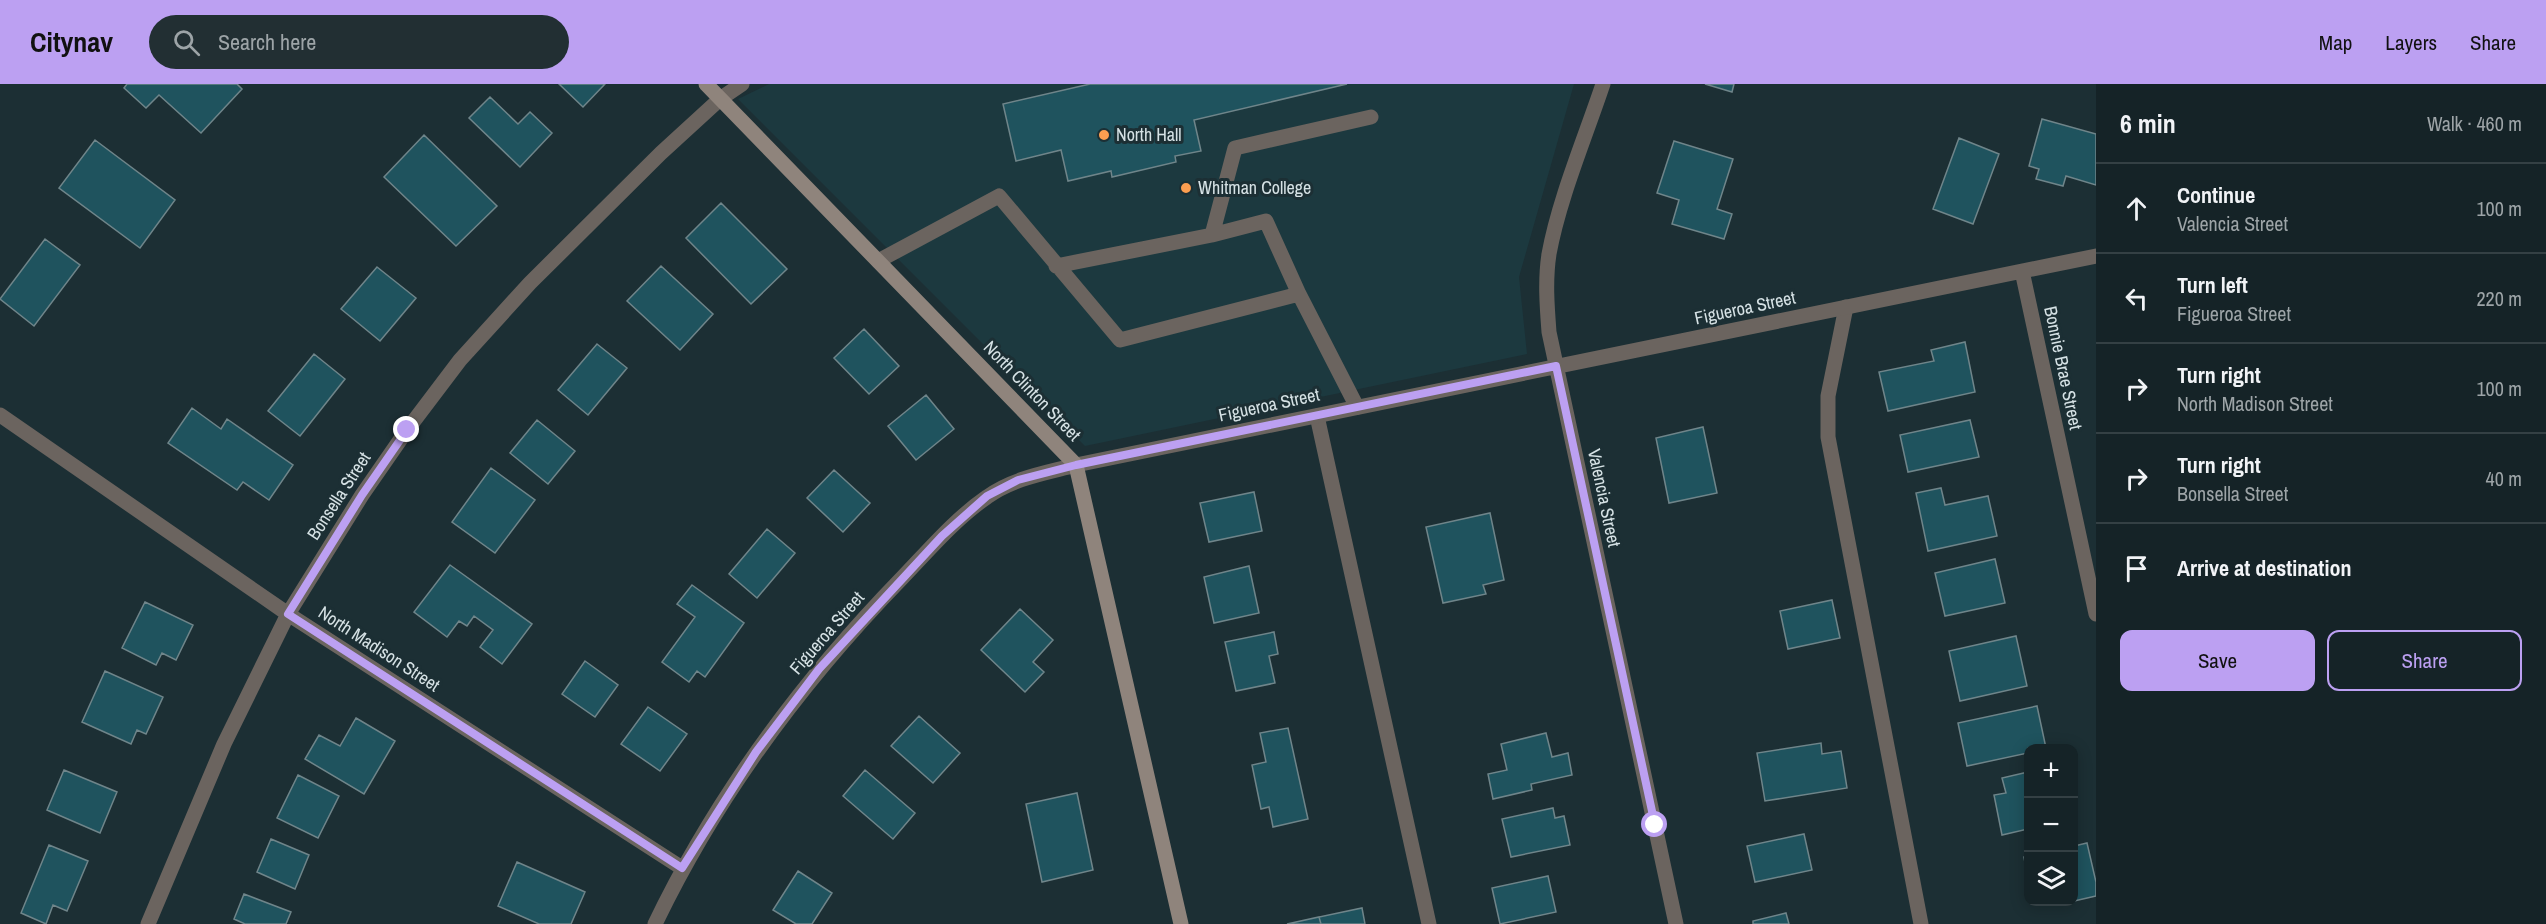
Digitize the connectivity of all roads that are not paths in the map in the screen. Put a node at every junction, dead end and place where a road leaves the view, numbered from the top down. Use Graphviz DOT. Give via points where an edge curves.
graph roads {
  1 [pos="706,84"];
  2 [pos="742,84"];
  3 [pos="1603,84"];
  4 [pos="720,99"];
  5 [pos="1371,117"];
  6 [pos="1212,235"];
  7 [pos="2096,256"];
  8 [pos="878,261"];
  9 [pos="1056,266"];
  10 [pos="2022,271"];
  11 [pos="1299,294"];
  12 [pos="1846,307"];
  13 [pos="1556,366"];
  14 [pos="1357,407"];
  15 [pos="0,415"];
  16 [pos="1317,416"];
  17 [pos="1076,465"];
  18 [pos="288,614"];
  19 [pos="2096,614"];
  20 [pos="682,868"];
  21 [pos="148,924"];
  22 [pos="655,924"];
  23 [pos="1181,924"];
  24 [pos="1429,924"];
  25 [pos="1676,924"];
  26 [pos="1921,924"];
  1 -- 4 [label="main road, North Clinton Street"];
  2 -- 4 [label="street, Bonsella Street"];
  3 -- 13 [label="street, Valencia Street" via="1557,219 1549,255 1546,293"];
  4 -- 8 [label="main road, North Clinton Street"];
  4 -- 18 [label="street, Bonsella Street" via="590,221 460,360 369,486"];
  5 -- 6 [label="street" via="1234,148"];
  6 -- 9 [label="street"];
  6 -- 11 [label="street" via="1266,221"];
  7 -- 10 [label="street, Figueroa Street"];
  8 -- 9 [label="street" via="999,196"];
  8 -- 17 [label="main road, North Clinton Street"];
  9 -- 11 [label="street" via="1120,340"];
  10 -- 12 [label="street, Figueroa Street"];
  10 -- 19 [label="street, Bonnie Brae Street"];
  11 -- 14 [label="street"];
  12 -- 13 [label="street, Figueroa Street"];
  12 -- 26 [label="street" via="1828,396 1828,437"];
  13 -- 14 [label="street, Figueroa Street"];
  13 -- 25 [label="street, Valencia Street"];
  14 -- 16 [label="street, Figueroa Street"];
  15 -- 18 [label="street, North Madison Street"];
  16 -- 17 [label="street, Figueroa Street"];
  16 -- 24 [label="street"];
  17 -- 20 [label="street, Figueroa Street" via="1018,480 987,496 942,536 819,669 756,752"];
  17 -- 23 [label="main road, North Clinton Street"];
  18 -- 20 [label="street, North Madison Street"];
  18 -- 21 [label="street, Bonsella Street" via="225,744"];
  20 -- 22 [label="street, Figueroa Street"];
}
